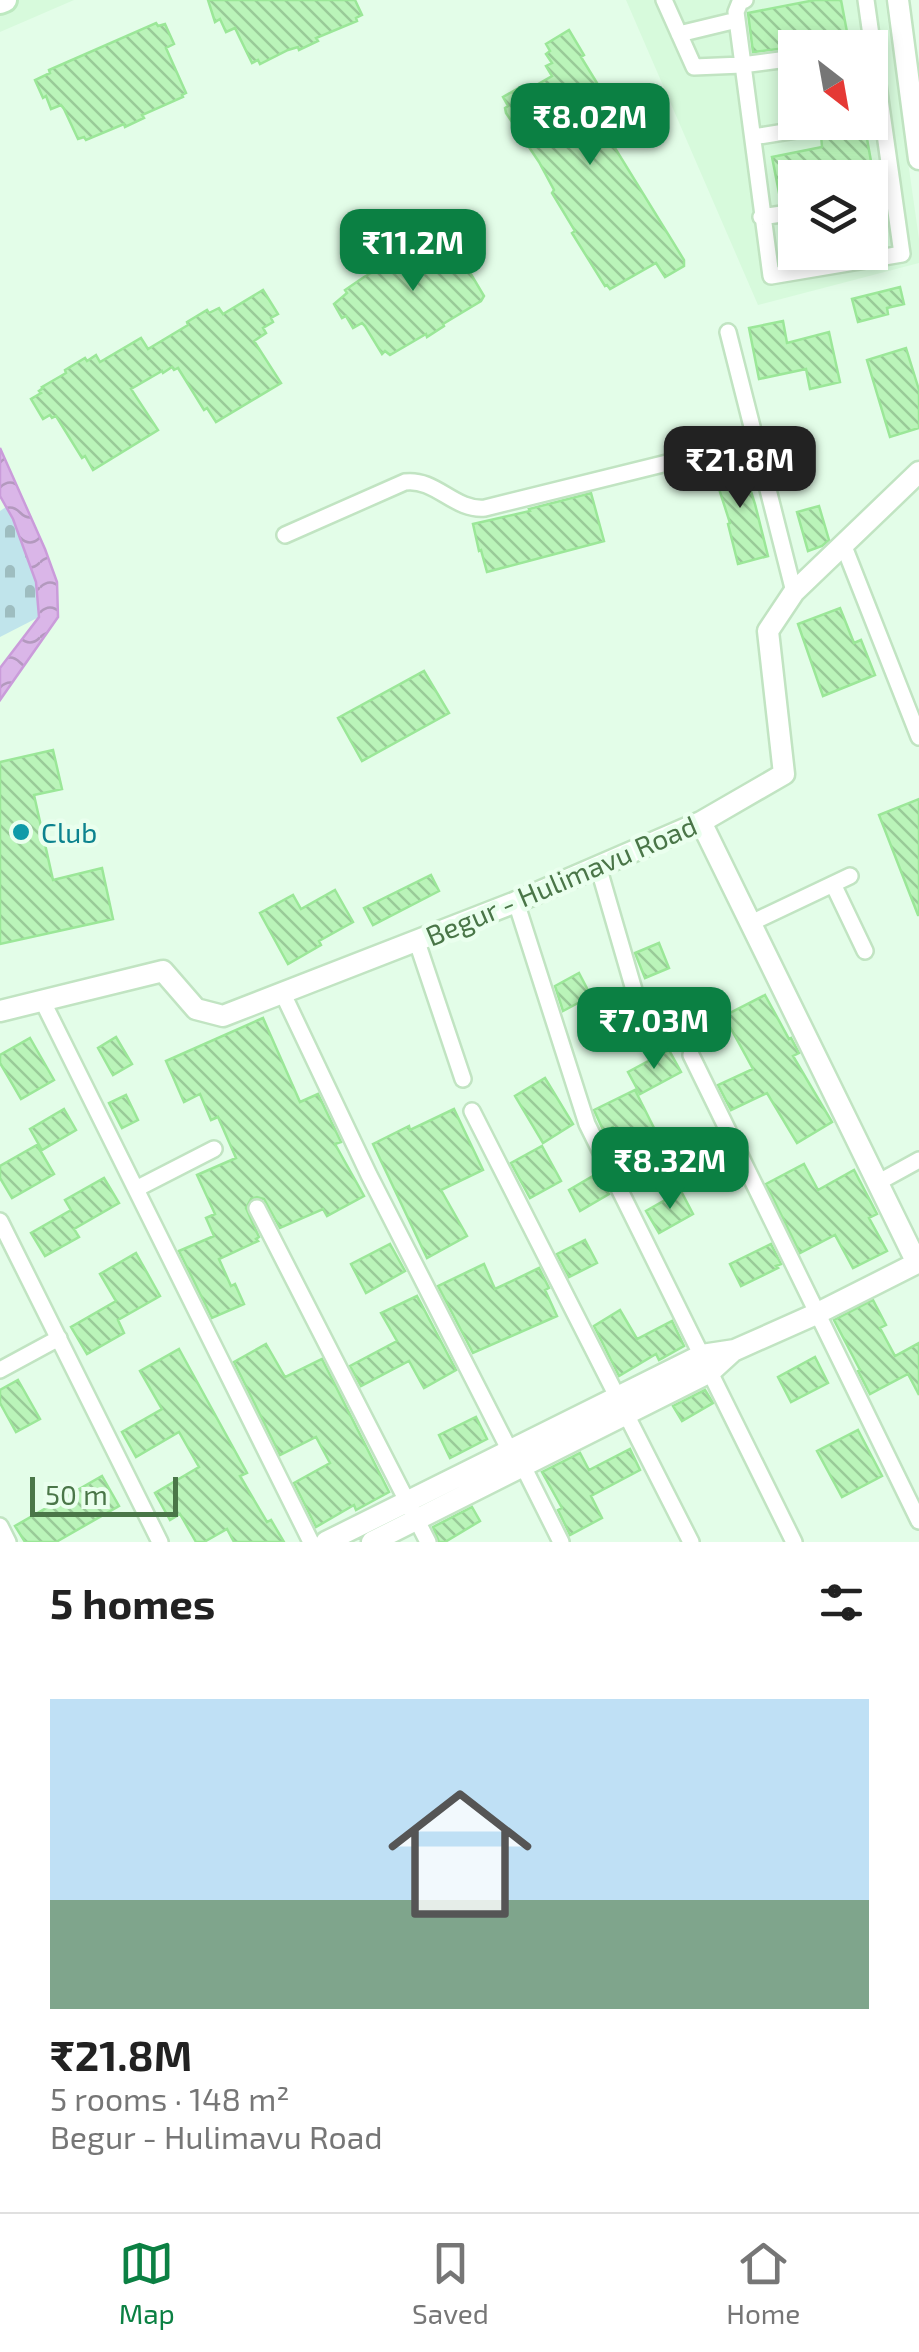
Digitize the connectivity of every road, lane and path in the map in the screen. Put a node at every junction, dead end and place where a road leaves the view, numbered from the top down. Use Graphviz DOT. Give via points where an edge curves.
graph roads {
  1 [pos="664,0"];
  2 [pos="866,0"];
  3 [pos="898,0"];
  4 [pos="741,1"];
  5 [pos="737,20"];
  6 [pos="679,34"];
  7 [pos="778,60"];
  8 [pos="742,65"];
  9 [pos="913,81"];
  10 [pos="778,133"];
  11 [pos="754,137"];
  12 [pos="919,159"];
  13 [pos="892,196"];
  14 [pos="888,197"];
  15 [pos="778,214"];
  16 [pos="761,217"];
  17 [pos="728,332"];
  18 [pos="756,440"];
  19 [pos="919,472"];
  20 [pos="285,535"];
  21 [pos="843,544"];
  22 [pos="794,592"];
  23 [pos="919,737"];
  24 [pos="701,822"];
  25 [pos="598,866"];
  26 [pos="850,876"];
  27 [pos="833,884"];
  28 [pos="516,902"];
  29 [pos="751,924"];
  30 [pos="417,942"];
  31 [pos="865,951"];
  32 [pos="283,994"];
  33 [pos="43,1002"];
  34 [pos="639,1007"];
  35 [pos="0,1011"];
  36 [pos="691,1055"];
  37 [pos="463,1079"];
  38 [pos="472,1110"];
  39 [pos="214,1149"];
  40 [pos="919,1160"];
  41 [pos="879,1182"];
  42 [pos="136,1189"];
  43 [pos="258,1208"];
  44 [pos="0,1221"];
  45 [pos="5,1242"];
  46 [pos="918,1264"];
  47 [pos="816,1314"];
  48 [pos="59,1338"];
  49 [pos="706,1364"];
  50 [pos="0,1370"];
  51 [pos="621,1406"];
  52 [pos="517,1459"];
  53 [pos="412,1511"];
  54 [pos="919,1521"];
  55 [pos="0,1526"];
  56 [pos="8,1542"];
  57 [pos="160,1542"];
  58 [pos="311,1542"];
  59 [pos="326,1542"];
  60 [pos="372,1542"];
  61 [pos="428,1542"];
  62 [pos="561,1542"];
  63 [pos="691,1542"];
  64 [pos="794,1542"];
  1 -- 6 [label="street"];
  2 -- 13 [label="street"];
  3 -- 9 [label="street"];
  4 -- 5 [label="street"];
  5 -- 6 [label="street"];
  5 -- 8 [label="street"];
  6 -- 8 [label="street" via="694,67"];
  7 -- 8 [label="street"];
  8 -- 11 [label="street"];
  9 -- 12 [label="street"];
  10 -- 11 [label="street"];
  11 -- 16 [label="street"];
  13 -- 14 [label="street"];
  13 -- 16 [label="street" via="902,254 771,276"];
  15 -- 16 [label="street"];
  17 -- 18 [label="street"];
  18 -- 20 [label="street" via="475,509 422,482 406,482"];
  18 -- 22 [label="street"];
  19 -- 21 [label="street, Begur - Hulimavu Road"];
  21 -- 22 [label="street, Begur - Hulimavu Road"];
  21 -- 23 [label="street"];
  22 -- 24 [label="street, Begur - Hulimavu Road" via="768,631 784,774"];
  24 -- 25 [label="street, Begur - Hulimavu Road"];
  24 -- 29 [label="street"];
  25 -- 28 [label="street, Begur - Hulimavu Road"];
  25 -- 34 [label="street"];
  26 -- 27 [label="street"];
  27 -- 29 [label="street"];
  27 -- 31 [label="street"];
  28 -- 30 [label="street, Begur - Hulimavu Road"];
  28 -- 49 [label="street" via="587,1124"];
  29 -- 41 [label="street"];
  30 -- 32 [label="street, Begur - Hulimavu Road"];
  30 -- 37 [label="street"];
  32 -- 33 [label="street, Begur - Hulimavu Road" via="223,1016 196,1008 164,971"];
  32 -- 52 [label="street" via="368,1175"];
  33 -- 35 [label="street, Begur - Hulimavu Road"];
  33 -- 42 [label="street"];
  36 -- 47 [label="street"];
  38 -- 51 [label="street"];
  39 -- 42 [label="street"];
  40 -- 41 [label="street"];
  41 -- 46 [label="street"];
  42 -- 58 [label="street"];
  43 -- 53 [label="street"];
  44 -- 45 [label="street"];
  45 -- 48 [label="street"];
  46 -- 47 [label="street"];
  47 -- 49 [label="street"];
  47 -- 54 [label="street"];
  48 -- 50 [label="street"];
  48 -- 57 [label="street"];
  49 -- 51 [label="street"];
  49 -- 64 [label="street"];
  51 -- 52 [label="street"];
  51 -- 63 [label="street"];
  52 -- 53 [label="street"];
  52 -- 62 [label="street"];
  53 -- 59 [label="street"];
  53 -- 60 [label="street"];
  53 -- 61 [label="street"];
  55 -- 56 [label="street"];
}
